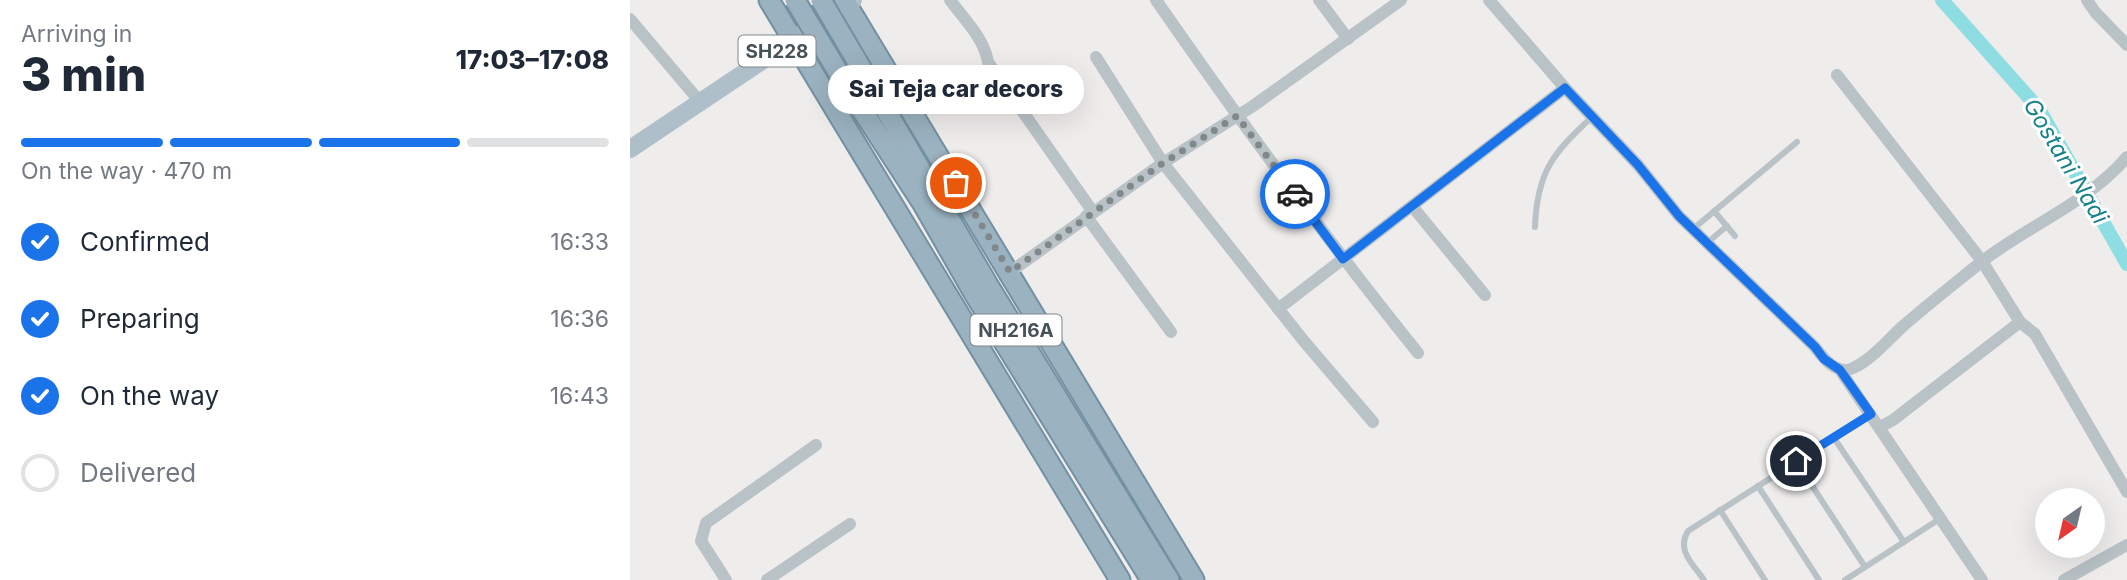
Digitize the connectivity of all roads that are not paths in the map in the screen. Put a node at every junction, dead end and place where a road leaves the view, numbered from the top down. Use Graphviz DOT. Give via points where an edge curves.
graph roads {
  1 [pos="769,0"];
  2 [pos="795,0"];
  3 [pos="821,0"];
  4 [pos="950,0"];
  5 [pos="1156,0"];
  6 [pos="1319,0"];
  7 [pos="1401,0"];
  8 [pos="1489,0"];
  9 [pos="2087,0"];
  10 [pos="848,1"];
  11 [pos="630,19"];
  12 [pos="1348,39"];
  13 [pos="793,41"];
  14 [pos="2127,45"];
  15 [pos="1097,57"];
  16 [pos="1837,75"];
  17 [pos="1565,88"];
  18 [pos="701,103"];
  19 [pos="1237,116"];
  20 [pos="1592,117"];
  21 [pos="1797,142"];
  22 [pos="630,149"];
  23 [pos="2127,157"];
  24 [pos="1163,163"];
  25 [pos="1412,206"];
  26 [pos="1714,211"];
  27 [pos="1090,214"];
  28 [pos="1727,226"];
  29 [pos="1535,227"];
  30 [pos="1693,229"];
  31 [pos="1735,236"];
  32 [pos="1707,243"];
  33 [pos="1343,259"];
  34 [pos="1982,261"];
  35 [pos="1010,272"];
  36 [pos="1485,295"];
  37 [pos="1278,309"];
  38 [pos="2020,322"];
  39 [pos="1171,332"];
  40 [pos="1418,353"];
  41 [pos="1840,370"];
  42 [pos="1871,414"];
  43 [pos="1373,422"];
  44 [pos="1880,427"];
  45 [pos="1833,438"];
  46 [pos="816,444"];
  47 [pos="1796,461"];
  48 [pos="1758,486"];
  49 [pos="2127,492"];
  50 [pos="1720,510"];
  51 [pos="1941,518"];
  52 [pos="850,524"];
  53 [pos="1903,542"];
  54 [pos="2127,545"];
  55 [pos="1865,568"];
  56 [pos="726,580"];
  57 [pos="767,580"];
  58 [pos="1120,580"];
  59 [pos="1151,580"];
  60 [pos="1169,580"];
  61 [pos="1194,580"];
  62 [pos="1704,580"];
  63 [pos="1765,580"];
  64 [pos="1819,580"];
  65 [pos="1845,580"];
  66 [pos="1982,580"];
  67 [pos="2064,580"];
  1 -- 13 [label="highway"];
  2 -- 59 [label="highway, NH216A, bridge"];
  3 -- 60 [label="highway, NH216A, bridge" via="981,274"];
  4 -- 27 [label="street"];
  5 -- 19 [label="street"];
  6 -- 12 [label="street"];
  7 -- 12 [label="street"];
  8 -- 17 [label="street"];
  9 -- 14 [label="street"];
  10 -- 13 [label="main road, SH228"];
  10 -- 35 [label="highway"];
  11 -- 18 [label="street"];
  12 -- 19 [label="street"];
  13 -- 18 [label="main road, SH228"];
  13 -- 58 [label="highway"];
  15 -- 24 [label="street"];
  16 -- 34 [label="street"];
  17 -- 20 [label="street"];
  17 -- 25 [label="street"];
  18 -- 22 [label="main road, SH228"];
  19 -- 24 [label="street"];
  19 -- 33 [label="street"];
  20 -- 29 [label="lane" via="1547,167 1536,200"];
  20 -- 30 [label="street"];
  21 -- 26 [label="lane"];
  23 -- 34 [label="street" via="2060,212"];
  24 -- 27 [label="street"];
  24 -- 37 [label="street"];
  25 -- 33 [label="street"];
  25 -- 36 [label="street"];
  26 -- 28 [label="lane"];
  26 -- 30 [label="lane"];
  27 -- 35 [label="street"];
  27 -- 39 [label="street"];
  28 -- 31 [label="lane"];
  28 -- 32 [label="lane"];
  30 -- 32 [label="street"];
  32 -- 41 [label="street"];
  33 -- 37 [label="street"];
  33 -- 40 [label="street"];
  34 -- 38 [label="street"];
  34 -- 41 [label="street" via="1872,355 1851,370"];
  35 -- 61 [label="highway"];
  37 -- 43 [label="street"];
  38 -- 44 [label="street"];
  38 -- 49 [label="street" via="2035,334"];
  41 -- 42 [label="street"];
  42 -- 44 [label="street"];
  42 -- 45 [label="lane"];
  44 -- 51 [label="street"];
  45 -- 47 [label="lane"];
  45 -- 53 [label="lane"];
  46 -- 56 [label="street" via="706,523 701,541"];
  47 -- 48 [label="lane"];
  47 -- 55 [label="lane"];
  48 -- 50 [label="lane"];
  48 -- 64 [label="lane"];
  50 -- 62 [label="lane" via="1684,538 1682,548"];
  50 -- 63 [label="lane"];
  51 -- 53 [label="lane"];
  51 -- 66 [label="street"];
  52 -- 57 [label="street"];
  53 -- 55 [label="lane"];
  54 -- 67 [label="street"];
  55 -- 65 [label="lane"];
}
